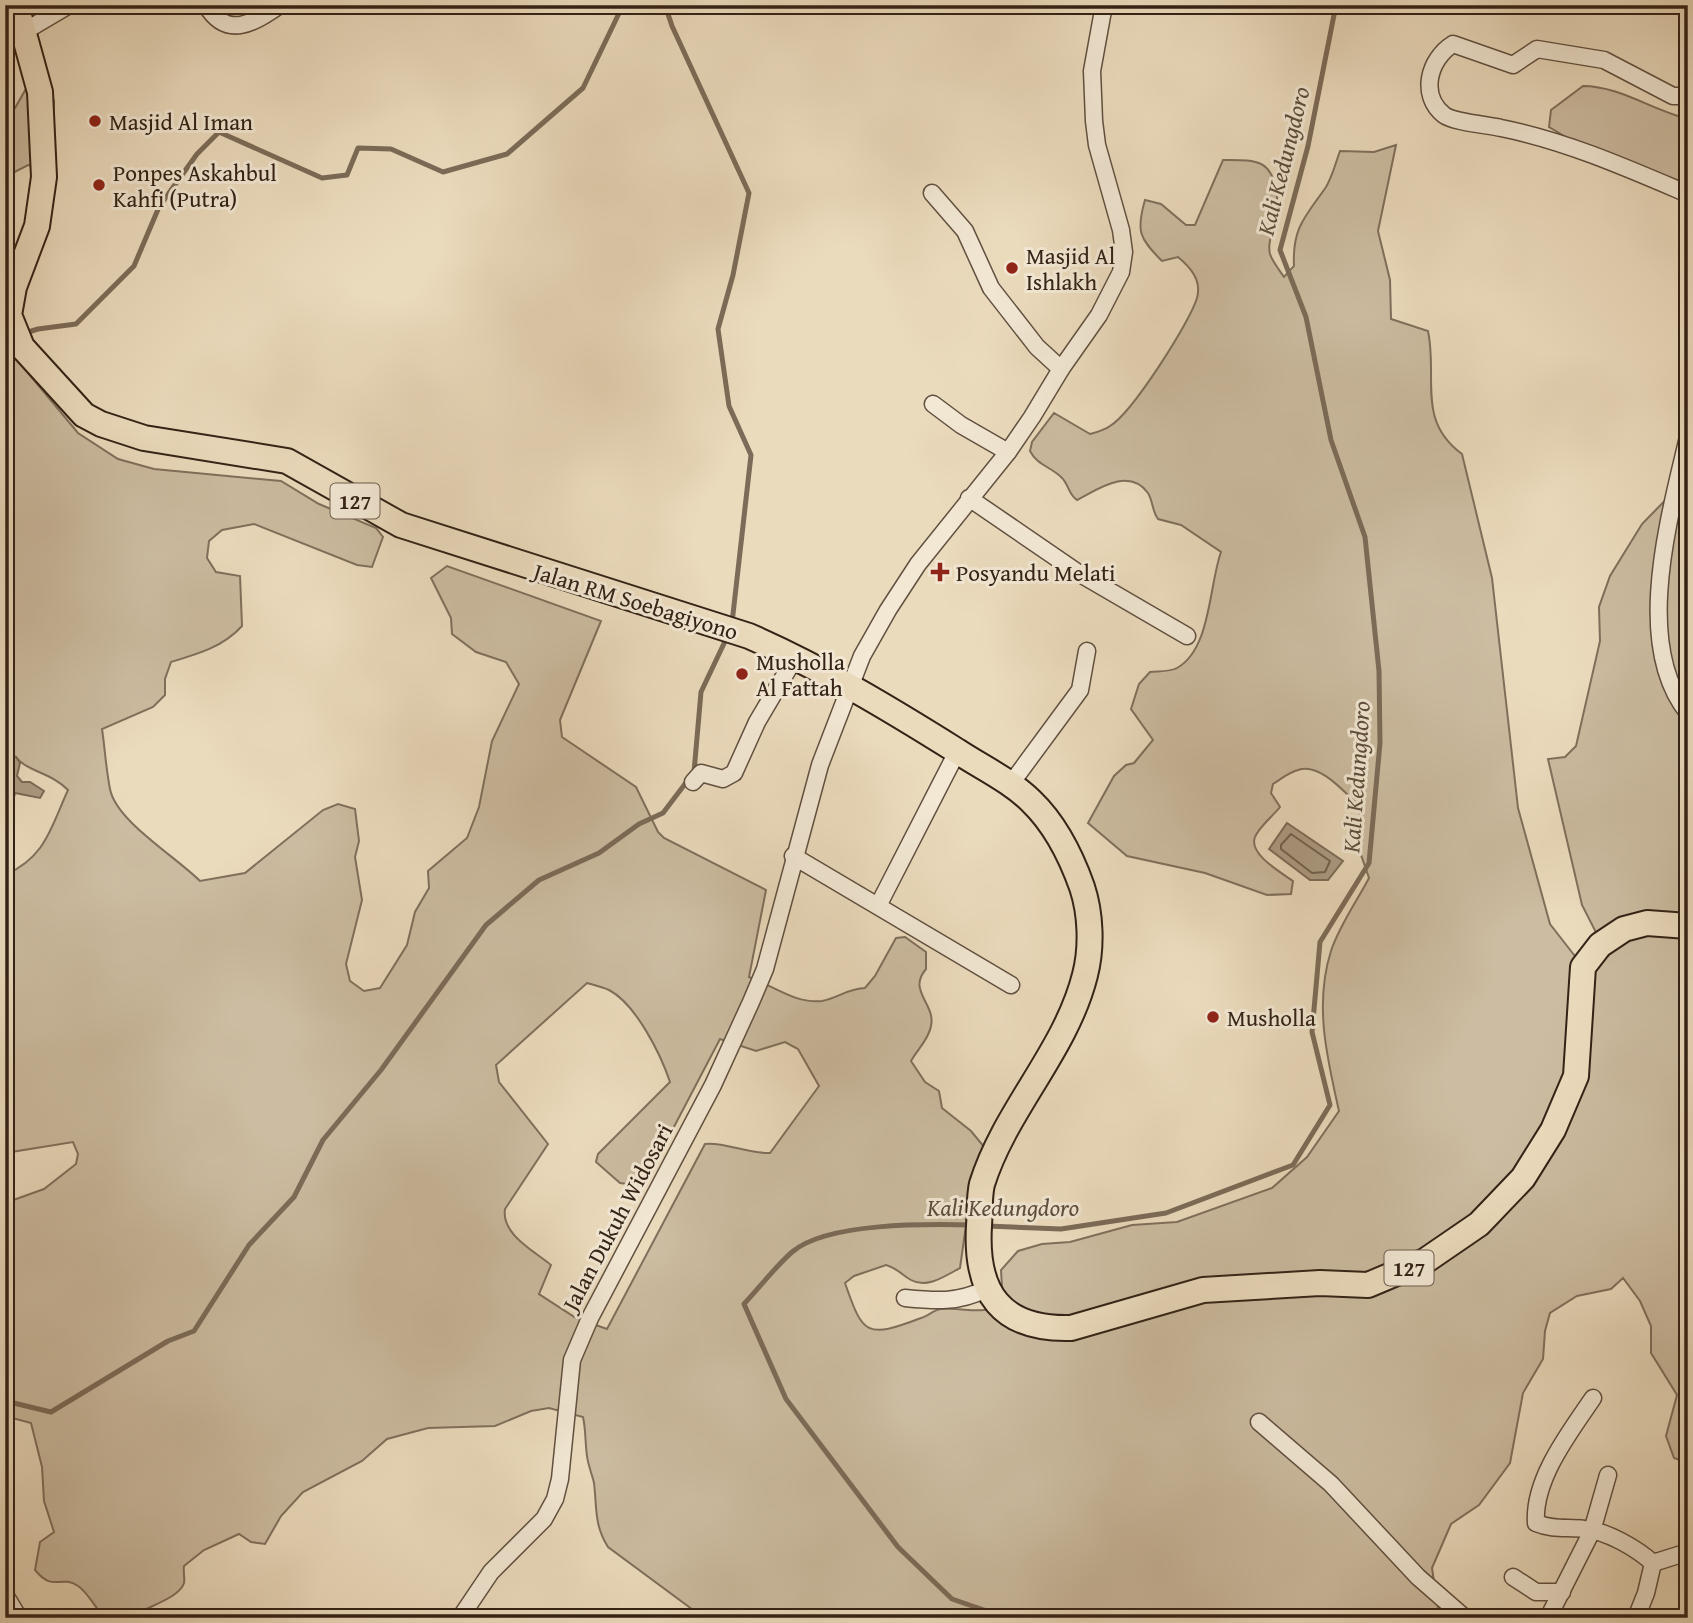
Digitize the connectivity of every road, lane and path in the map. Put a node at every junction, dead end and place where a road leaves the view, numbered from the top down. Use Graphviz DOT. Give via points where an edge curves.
graph roads {
  1 [pos="16,5"];
  2 [pos="69,5"];
  3 [pos="206,5"];
  4 [pos="280,5"];
  5 [pos="1104,5"];
  6 [pos="25,31"];
  7 [pos="1688,96"];
  8 [pos="932,193"];
  9 [pos="1688,194"];
  10 [pos="1060,369"];
  11 [pos="933,404"];
  12 [pos="1688,437"];
  13 [pos="1008,452"];
  14 [pos="969,498"];
  15 [pos="1187,636"];
  16 [pos="1087,651"];
  17 [pos="796,656"];
  18 [pos="849,685"];
  19 [pos="1688,713"];
  20 [pos="957,752"];
  21 [pos="693,782"];
  22 [pos="1010,785"];
  23 [pos="793,856"];
  24 [pos="879,904"];
  25 [pos="1688,926"];
  26 [pos="1011,985"];
  27 [pos="986,1289"];
  28 [pos="905,1298"];
  29 [pos="1593,1398"];
  30 [pos="1259,1422"];
  31 [pos="1608,1475"];
  32 [pos="1592,1531"];
  33 [pos="1688,1552"];
  34 [pos="1653,1563"];
  35 [pos="1513,1577"];
  36 [pos="1562,1592"];
  37 [pos="460,1618"];
  38 [pos="1465,1618"];
  39 [pos="1548,1618"];
  40 [pos="1636,1618"];
  1 -- 6 [label="main road, Jalan RM Soebagiyono / 127"];
  2 -- 6 [label="street"];
  3 -- 4 [label="street" via="218,20 236,25 259,20"];
  5 -- 10 [label="street, Jalan Dukuh Widosari" via="1092,71 1094,121 1124,252 1121,272 1099,315"];
  6 -- 17 [label="main road, Jalan RM Soebagiyono / 127" via="40,92 44,177 37,226 12,297 11,322 22,347 74,405 100,424 144,438 287,461 401,525 715,624"];
  7 -- 9 [label="street" via="1673,96 1604,60 1537,49 1513,65 1453,44 1440,52 1429,78 1430,99 1445,117 1508,129 1598,156"];
  8 -- 10 [label="street" via="965,231 991,288"];
  10 -- 13 [label="street, Jalan Dukuh Widosari"];
  11 -- 13 [label="street"];
  12 -- 19 [label="street" via="1665,535 1657,614 1661,648 1679,702"];
  13 -- 14 [label="street, Jalan Dukuh Widosari"];
  14 -- 15 [label="street" via="1077,572"];
  14 -- 18 [label="street, Jalan Dukuh Widosari" via="887,610"];
  16 -- 22 [label="street" via="1080,690"];
  17 -- 18 [label="main road, Jalan RM Soebagiyono / 127"];
  17 -- 21 [label="street" via="757,722 734,773 723,779 701,773"];
  18 -- 20 [label="main road, Jalan RM Soebagiyono / 127"];
  18 -- 23 [label="street, Jalan Dukuh Widosari"];
  20 -- 22 [label="main road, Jalan RM Soebagiyono / 127"];
  20 -- 24 [label="street"];
  22 -- 27 [label="main road, Jalan RM Soebagiyono / 127" via="1030,800 1065,848 1083,889 1090,946 1072,1010 982,1185 978,1243"];
  23 -- 24 [label="street"];
  23 -- 37 [label="street, Jalan Dukuh Widosari" via="765,969 751,1002 572,1360 555,1499 544,1519 479,1587"];
  24 -- 26 [label="street"];
  25 -- 27 [label="main road, 127" via="1647,923 1624,929 1600,945 1583,967 1576,1076 1553,1130 1523,1178 1479,1224 1425,1261 1368,1285 1203,1290 1071,1328 1054,1329 1015,1319"];
  27 -- 28 [label="street" via="948,1302"];
  29 -- 32 [label="street" via="1555,1459 1535,1514 1536,1523 1544,1526"];
  30 -- 38 [label="street" via="1331,1484 1418,1577"];
  31 -- 32 [label="street"];
  32 -- 34 [label="street" via="1638,1550"];
  32 -- 36 [label="street"];
  33 -- 34 [label="street"];
  34 -- 40 [label="street"];
  35 -- 36 [label="street" via="1536,1592"];
  36 -- 39 [label="street"];
}
